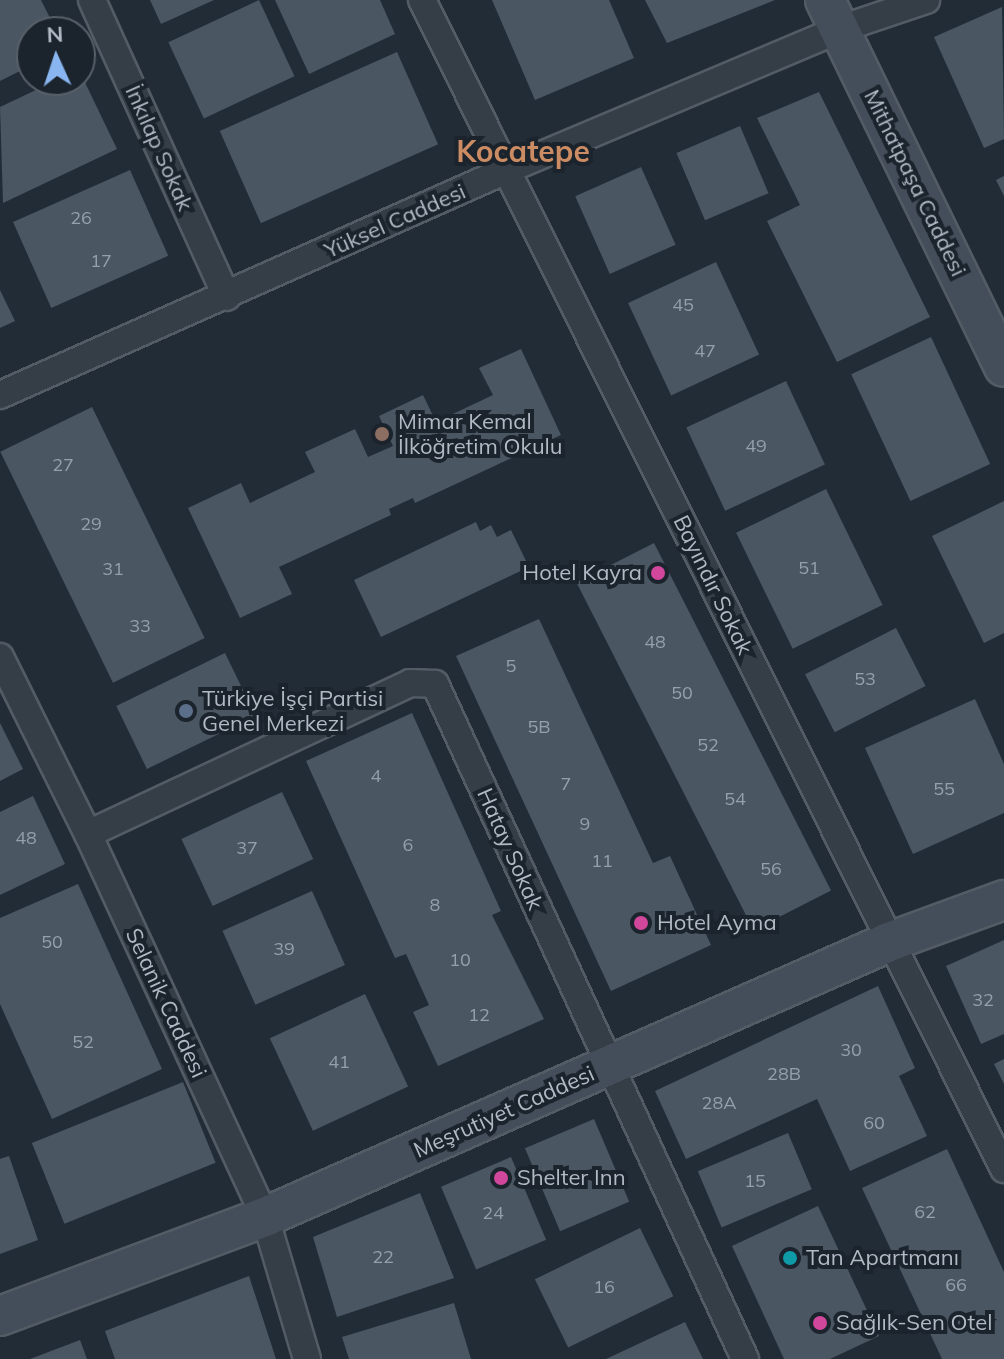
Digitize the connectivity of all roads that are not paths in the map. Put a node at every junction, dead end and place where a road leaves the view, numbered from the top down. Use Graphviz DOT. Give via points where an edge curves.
graph roads {
  1 [pos="92,0"];
  2 [pos="422,0"];
  3 [pos="926,0"];
  4 [pos="832,15"];
  5 [pos="504,171"];
  6 [pos="227,297"];
  7 [pos="1004,367"];
  8 [pos="0,395"];
  9 [pos="0,657"];
  10 [pos="88,834"];
  11 [pos="1004,900"];
  12 [pos="889,942"];
  13 [pos="608,1066"];
  14 [pos="1004,1169"];
  15 [pos="265,1217"];
  16 [pos="0,1316"];
  17 [pos="307,1359"];
  18 [pos="745,1359"];
  1 -- 6 [label="street, İnkılap Sokak"];
  2 -- 5 [label="street, Bayındır Sokak"];
  3 -- 4 [label="street, Yüksel Caddesi"];
  4 -- 5 [label="street, Yüksel Caddesi"];
  4 -- 7 [label="main road, Mithatpaşa Caddesi"];
  5 -- 6 [label="street, Yüksel Caddesi"];
  5 -- 12 [label="street, Bayındır Sokak"];
  6 -- 8 [label="street, Yüksel Caddesi"];
  9 -- 10 [label="street, Selanik Caddesi"];
  10 -- 13 [label="street, Hatay Sokak" via="410,683 427,681 439,692"];
  10 -- 15 [label="street, Selanik Caddesi"];
  11 -- 12 [label="main road, Meşrutiyet Caddesi"];
  12 -- 13 [label="main road, Meşrutiyet Caddesi"];
  12 -- 14 [label="street, Bayındır Sokak"];
  13 -- 15 [label="main road, Meşrutiyet Caddesi"];
  13 -- 18 [label="street, Hatay Sokak"];
  15 -- 16 [label="main road, Meşrutiyet Caddesi"];
  15 -- 17 [label="street, Selanik Caddesi"];
}
